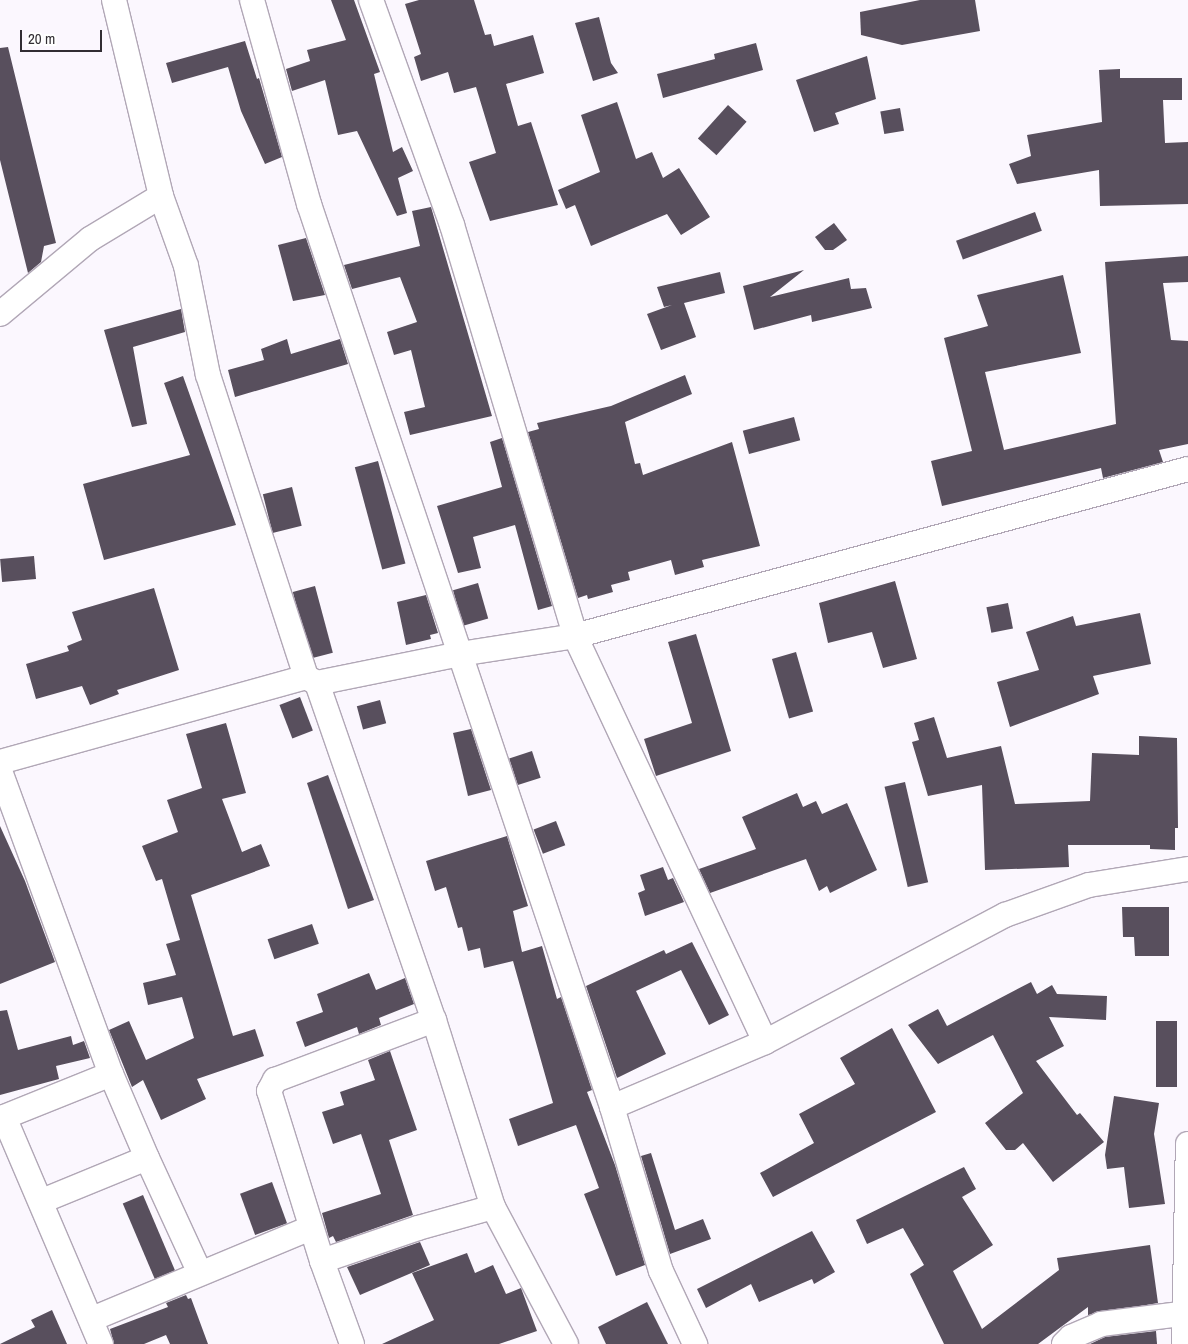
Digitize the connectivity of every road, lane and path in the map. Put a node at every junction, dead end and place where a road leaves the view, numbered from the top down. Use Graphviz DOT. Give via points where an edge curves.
graph roads {
  1 [pos="114,0"];
  2 [pos="252,0"];
  3 [pos="371,0"];
  4 [pos="160,196"];
  5 [pos="0,314"];
  6 [pos="1188,469"];
  7 [pos="575,636"];
  8 [pos="460,654"];
  9 [pos="312,680"];
  10 [pos="0,762"];
  11 [pos="0,771"];
  12 [pos="1188,869"];
  13 [pos="434,1020"];
  14 [pos="765,1042"];
  15 [pos="112,1074"];
  16 [pos="612,1107"];
  17 [pos="1188,1144"];
  18 [pos="147,1158"];
  19 [pos="42,1201"];
  20 [pos="493,1207"];
  21 [pos="311,1228"];
  22 [pos="322,1261"];
  23 [pos="200,1273"];
  24 [pos="1186,1313"];
  25 [pos="92,1319"];
  26 [pos="101,1344"];
  27 [pos="352,1344"];
  28 [pos="566,1344"];
  29 [pos="695,1344"];
  30 [pos="1064,1344"];
  31 [pos="1184,1344"];
  1 -- 4 [label="street"];
  2 -- 8 [label="street" via="309,204"];
  3 -- 7 [label="street" via="452,224"];
  4 -- 5 [label="street" via="90,239"];
  4 -- 9 [label="street" via="186,266 208,375"];
  6 -- 7 [label="street"];
  7 -- 8 [label="street"];
  7 -- 14 [label="street"];
  8 -- 9 [label="street"];
  8 -- 16 [label="street"];
  9 -- 10 [label="street"];
  9 -- 13 [label="street"];
  11 -- 15 [label="street"];
  12 -- 14 [label="street" via="1089,885 1005,915"];
  13 -- 20 [label="street"];
  13 -- 21 [label="street" via="276,1080 269,1091 270,1104"];
  14 -- 16 [label="street"];
  15 -- 18 [label="street"];
  15 -- 19 [label="street" via="4,1117"];
  16 -- 29 [label="street" via="661,1271"];
  17 -- 24 [label="street"];
  18 -- 19 [label="street"];
  18 -- 23 [label="street"];
  19 -- 25 [label="street"];
  20 -- 22 [label="street" via="418,1228"];
  20 -- 28 [label="street"];
  21 -- 22 [label="street"];
  21 -- 23 [label="street"];
  22 -- 27 [label="street"];
  23 -- 25 [label="street"];
  24 -- 30 [label="street" via="1101,1324 1071,1337"];
  24 -- 31 [label="street"];
  25 -- 26 [label="street"];
}
